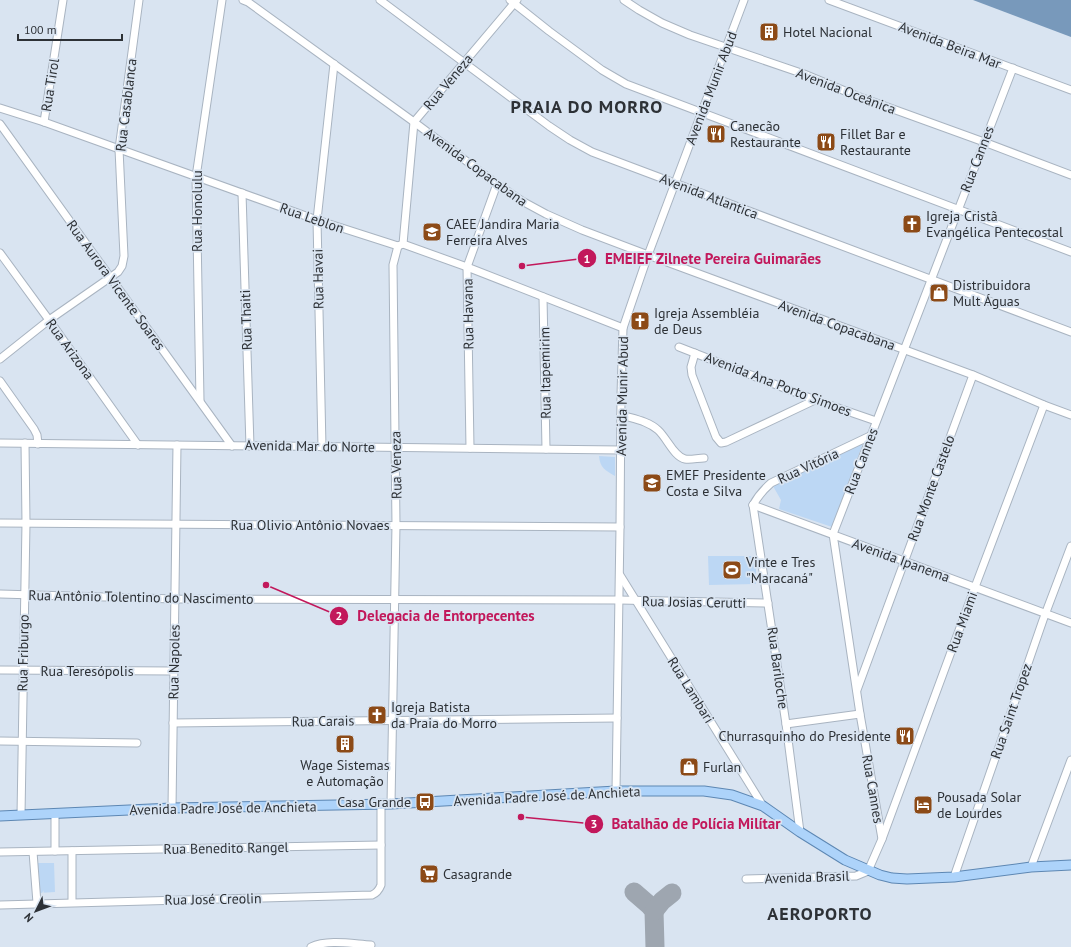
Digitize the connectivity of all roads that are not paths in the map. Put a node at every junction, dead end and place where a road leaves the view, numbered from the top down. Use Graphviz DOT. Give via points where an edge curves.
graph roads {
  1 [pos="63,0"];
  2 [pos="139,0"];
  3 [pos="222,0"];
  4 [pos="243,0"];
  5 [pos="380,0"];
  6 [pos="624,0"];
  7 [pos="744,0"];
  8 [pos="829,0"];
  9 [pos="514,1"];
  10 [pos="726,48"];
  11 [pos="464,63"];
  12 [pos="334,64"];
  13 [pos="1012,68"];
  14 [pos="1071,90"];
  15 [pos="0,108"];
  16 [pos="702,112"];
  17 [pos="44,122"];
  18 [pos="414,122"];
  19 [pos="0,124"];
  20 [pos="984,142"];
  21 [pos="119,149"];
  22 [pos="1071,175"];
  23 [pos="196,177"];
  24 [pos="676,183"];
  25 [pos="497,184"];
  26 [pos="242,193"];
  27 [pos="958,209"];
  28 [pos="317,220"];
  29 [pos="401,245"];
  30 [pos="1071,252"];
  31 [pos="0,253"];
  32 [pos="648,255"];
  33 [pos="467,267"];
  34 [pos="110,277"];
  35 [pos="931,279"];
  36 [pos="543,297"];
  37 [pos="49,320"];
  38 [pos="623,328"];
  39 [pos="1071,332"];
  40 [pos="679,347"];
  41 [pos="904,349"];
  42 [pos="695,353"];
  43 [pos="0,359"];
  44 [pos="973,375"];
  45 [pos="0,381"];
  46 [pos="200,400"];
  47 [pos="815,400"];
  48 [pos="1044,405"];
  49 [pos="621,415"];
  50 [pos="1071,415"];
  51 [pos="876,421"];
  52 [pos="870,436"];
  53 [pos="0,443"];
  54 [pos="25,443"];
  55 [pos="38,444"];
  56 [pos="138,445"];
  57 [pos="177,445"];
  58 [pos="232,446"];
  59 [pos="250,446"];
  60 [pos="322,447"];
  61 [pos="396,447"];
  62 [pos="470,448"];
  63 [pos="546,449"];
  64 [pos="621,450"];
  65 [pos="704,458"];
  66 [pos="753,505"];
  67 [pos="0,523"];
  68 [pos="26,523"];
  69 [pos="176,524"];
  70 [pos="396,525"];
  71 [pos="620,527"];
  72 [pos="833,534"];
  73 [pos="1071,546"];
  74 [pos="904,561"];
  75 [pos="619,574"];
  76 [pos="974,587"];
  77 [pos="0,594"];
  78 [pos="25,594"];
  79 [pos="175,599"];
  80 [pos="395,599"];
  81 [pos="619,600"];
  82 [pos="635,600"];
  83 [pos="768,603"];
  84 [pos="1046,614"];
  85 [pos="1071,623"];
  86 [pos="0,670"];
  87 [pos="23,670"];
  88 [pos="174,671"];
  89 [pos="856,691"];
  90 [pos="860,714"];
  91 [pos="617,718"];
  92 [pos="393,720"];
  93 [pos="174,723"];
  94 [pos="786,724"];
  95 [pos="22,740"];
  96 [pos="0,741"];
  97 [pos="137,743"];
  98 [pos="1071,760"];
  99 [pos="616,791"];
  100 [pos="381,804"];
  101 [pos="391,804"];
  102 [pos="763,806"];
  103 [pos="172,808"];
  104 [pos="54,814"];
  105 [pos="21,815"];
  106 [pos="0,816"];
  107 [pos="800,832"];
  108 [pos="882,839"];
  109 [pos="381,845"];
  110 [pos="55,851"];
  111 [pos="72,851"];
  112 [pos="0,852"];
  113 [pos="33,852"];
  114 [pos="1071,865"];
  115 [pos="1031,867"];
  116 [pos="868,871"];
  117 [pos="954,877"];
  118 [pos="746,880"];
  119 [pos="72,902"];
  120 [pos="37,903"];
  121 [pos="0,905"];
  122 [pos="371,944"];
  123 [pos="311,947"];
  1 -- 17 [label="street, Rua Tirol"];
  2 -- 21 [label="street, Rua Casablanca"];
  3 -- 23 [label="street, Rua Honolulu"];
  4 -- 12 [label="street, Avenida Copacabana"];
  5 -- 11 [label="street, Avenida Atlantica"];
  6 -- 10 [label="street, Avenida Oceânica" via="662,23"];
  7 -- 10 [label="street, Avenida Munir Abud"];
  8 -- 13 [label="street, Avenida Beira Mar"];
  9 -- 11 [label="street, Rua Veneza"];
  9 -- 16 [label="street" via="549,31 602,70 626,84"];
  10 -- 16 [label="street, Avenida Munir Abud"];
  10 -- 20 [label="street, Avenida Oceânica" via="804,74"];
  11 -- 18 [label="street, Rua Veneza"];
  11 -- 24 [label="street, Avenida Atlantica" via="570,140 592,152"];
  12 -- 18 [label="street, Avenida Copacabana"];
  12 -- 28 [label="street, Rua Havai"];
  13 -- 14 [label="street, Avenida Beira Mar"];
  13 -- 20 [label="street, Rua Cannes"];
  15 -- 17 [label="street, Rua Leblon"];
  16 -- 24 [label="street, Avenida Munir Abud"];
  16 -- 27 [label="street"];
  17 -- 21 [label="street, Rua Leblon"];
  18 -- 25 [label="street, Avenida Copacabana"];
  18 -- 29 [label="street, Rua Veneza"];
  19 -- 34 [label="street, Rua Aurora Vicente Soares"];
  20 -- 22 [label="street, Avenida Oceânica"];
  20 -- 27 [label="street, Rua Cannes"];
  21 -- 23 [label="street, Rua Leblon"];
  21 -- 34 [label="street, Rua Casablanca" via="124,256 122,266"];
  23 -- 26 [label="street, Rua Leblon"];
  23 -- 46 [label="street, Rua Honolulu"];
  24 -- 32 [label="street, Avenida Munir Abud"];
  24 -- 35 [label="street, Avenida Atlantica"];
  25 -- 32 [label="street, Avenida Copacabana" via="546,214"];
  25 -- 33 [label="street, Rua Havana"];
  26 -- 28 [label="street, Rua Leblon"];
  26 -- 59 [label="street, Rua Thaiti"];
  27 -- 30 [label="street"];
  27 -- 35 [label="street, Rua Cannes"];
  28 -- 29 [label="street, Rua Leblon"];
  28 -- 60 [label="street, Rua Havai"];
  29 -- 33 [label="street, Rua Leblon"];
  29 -- 61 [label="street, Rua Veneza" via="393,265"];
  31 -- 37 [label="street, Rua Arizona"];
  32 -- 38 [label="street, Avenida Munir Abud"];
  32 -- 41 [label="street, Avenida Copacabana"];
  33 -- 36 [label="street, Rua Leblon"];
  33 -- 62 [label="street, Rua Havana"];
  34 -- 37 [label="street, Rua Casablanca"];
  34 -- 46 [label="street, Rua Aurora Vicente Soares"];
  35 -- 39 [label="street, Avenida Atlantica"];
  35 -- 41 [label="street, Rua Cannes"];
  36 -- 38 [label="street, Rua Leblon"];
  36 -- 63 [label="street, Rua Itapemirim"];
  37 -- 43 [label="street, Rua Casablanca"];
  37 -- 56 [label="street, Rua Arizona"];
  38 -- 49 [label="street, Avenida Munir Abud"];
  40 -- 42 [label="street, Avenida Ana Porto Simoes"];
  41 -- 44 [label="street, Avenida Copacabana"];
  41 -- 51 [label="street, Rua Cannes"];
  42 -- 47 [label="street, Avenida Ana Porto Simoes"];
  42 -- 47 [label="street" via="691,367 692,375 720,443"];
  44 -- 48 [label="street, Avenida Copacabana"];
  44 -- 74 [label="street, Rua Monte Castelo"];
  45 -- 55 [label="street" via="34,429"];
  46 -- 58 [label="street, Rua Aurora Vicente Soares"];
  47 -- 51 [label="street, Avenida Ana Porto Simoes"];
  48 -- 50 [label="street, Avenida Copacabana"];
  48 -- 76 [label="street, Rua Miami"];
  49 -- 64 [label="street, Avenida Munir Abud"];
  49 -- 65 [label="street" via="651,425 683,459"];
  51 -- 52 [label="street, Rua Cannes"];
  52 -- 66 [label="street, Rua Vitória" via="771,483 758,495"];
  52 -- 72 [label="street, Rua Cannes"];
  53 -- 54 [label="street, Avenida Mar do Norte"];
  54 -- 55 [label="street, Avenida Mar do Norte"];
  54 -- 68 [label="street, Rua Friburgo"];
  55 -- 56 [label="street, Avenida Mar do Norte"];
  56 -- 57 [label="street, Avenida Mar do Norte"];
  57 -- 58 [label="street, Avenida Mar do Norte"];
  57 -- 69 [label="street, Rua Napoles"];
  58 -- 59 [label="street, Avenida Mar do Norte"];
  59 -- 60 [label="street, Avenida Mar do Norte"];
  60 -- 61 [label="street, Avenida Mar do Norte"];
  61 -- 62 [label="street, Avenida Mar do Norte"];
  61 -- 70 [label="street, Rua Veneza"];
  62 -- 63 [label="street, Avenida Mar do Norte"];
  63 -- 64 [label="street, Avenida Mar do Norte"];
  64 -- 71 [label="street, Avenida Munir Abud"];
  66 -- 72 [label="street, Avenida Ipanema"];
  66 -- 83 [label="street, Rua Bariloche"];
  67 -- 68 [label="street, Rua Olivio Antônio Novaes"];
  68 -- 69 [label="street, Rua Olivio Antônio Novaes"];
  68 -- 78 [label="street, Rua Friburgo"];
  69 -- 70 [label="street, Rua Olivio Antônio Novaes"];
  69 -- 79 [label="street, Rua Napoles"];
  70 -- 71 [label="street, Rua Olivio Antônio Novaes"];
  70 -- 80 [label="street, Rua Veneza"];
  71 -- 75 [label="street, Avenida Munir Abud"];
  72 -- 74 [label="street, Avenida Ipanema"];
  72 -- 89 [label="street, Rua Cannes"];
  73 -- 84 [label="street, Rua Saint Tropez"];
  74 -- 76 [label="street, Avenida Ipanema"];
  74 -- 89 [label="street, Rua Monte Castelo"];
  75 -- 81 [label="street, Avenida Munir Abud"];
  75 -- 82 [label="street, Rua Lambari"];
  76 -- 84 [label="street, Avenida Ipanema"];
  76 -- 108 [label="street, Rua Miami"];
  77 -- 78 [label="street, Rua Antônio Tolentino do Nascimento"];
  78 -- 79 [label="street, Rua Antônio Tolentino do Nascimento"];
  78 -- 87 [label="street, Rua Friburgo"];
  79 -- 80 [label="street, Rua Antônio Tolentino do Nascimento"];
  79 -- 88 [label="street, Rua Napoles"];
  80 -- 81 [label="street, Rua Antônio Tolentino do Nascimento"];
  80 -- 92 [label="street, Rua Veneza"];
  81 -- 82 [label="street, Rua Josias Cerutti"];
  81 -- 91 [label="street, Avenida Munir Abud"];
  82 -- 83 [label="street, Rua Josias Cerutti"];
  82 -- 102 [label="street, Rua Lambari"];
  83 -- 94 [label="street, Rua Bariloche"];
  84 -- 85 [label="street, Avenida Ipanema"];
  84 -- 117 [label="street, Rua Saint Tropez"];
  86 -- 87 [label="street, Rua Teresópolis"];
  87 -- 88 [label="street, Rua Teresópolis"];
  87 -- 95 [label="street, Rua Friburgo"];
  88 -- 93 [label="street, Rua Napoles"];
  89 -- 90 [label="street, Rua Cannes"];
  90 -- 94 [label="street"];
  90 -- 108 [label="street, Rua Cannes"];
  91 -- 92 [label="street, Rua Carais"];
  91 -- 99 [label="street, Avenida Munir Abud"];
  92 -- 93 [label="street, Rua Carais"];
  92 -- 101 [label="street, Rua Veneza"];
  93 -- 103 [label="street, Rua Napoles"];
  94 -- 107 [label="street, Rua Bariloche"];
  95 -- 96 [label="street"];
  95 -- 97 [label="street"];
  95 -- 105 [label="street, Rua Friburgo"];
  98 -- 115 [label="street"];
  99 -- 101 [label="main road, Avenida Padre José de Anchieta"];
  99 -- 102 [label="main road, Avenida Padre José de Anchieta" via="704,791 732,794"];
  100 -- 101 [label="main road, Avenida Padre José de Anchieta"];
  100 -- 103 [label="main road, Avenida Padre José de Anchieta"];
  100 -- 109 [label="street, Rua José Creolin"];
  102 -- 107 [label="main road, Avenida Padre José de Anchieta"];
  103 -- 104 [label="main road, Avenida Padre José de Anchieta"];
  104 -- 105 [label="main road, Avenida Padre José de Anchieta"];
  104 -- 110 [label="street"];
  105 -- 106 [label="main road, Avenida Padre José de Anchieta"];
  107 -- 116 [label="main road, Avenida Padre José de Anchieta"];
  108 -- 116 [label="street, Rua Cannes"];
  109 -- 111 [label="street, Rua Benedito Rangel"];
  109 -- 119 [label="street, Rua José Creolin" via="381,885 372,895"];
  110 -- 111 [label="street, Rua Benedito Rangel"];
  110 -- 113 [label="street, Rua Benedito Rangel"];
  111 -- 119 [label="street"];
  112 -- 113 [label="street, Rua Benedito Rangel"];
  113 -- 120 [label="street"];
  114 -- 115 [label="main road, Avenida Padre José de Anchieta"];
  115 -- 117 [label="main road, Avenida Padre José de Anchieta"];
  116 -- 117 [label="main road, Avenida Padre José de Anchieta" via="892,878"];
  116 -- 118 [label="street, Avenida Brasil" via="856,876"];
  119 -- 120 [label="street, Rua José Creolin"];
  120 -- 121 [label="street, Rua José Creolin"];
  122 -- 123 [label="street" via="328,943"];
}
